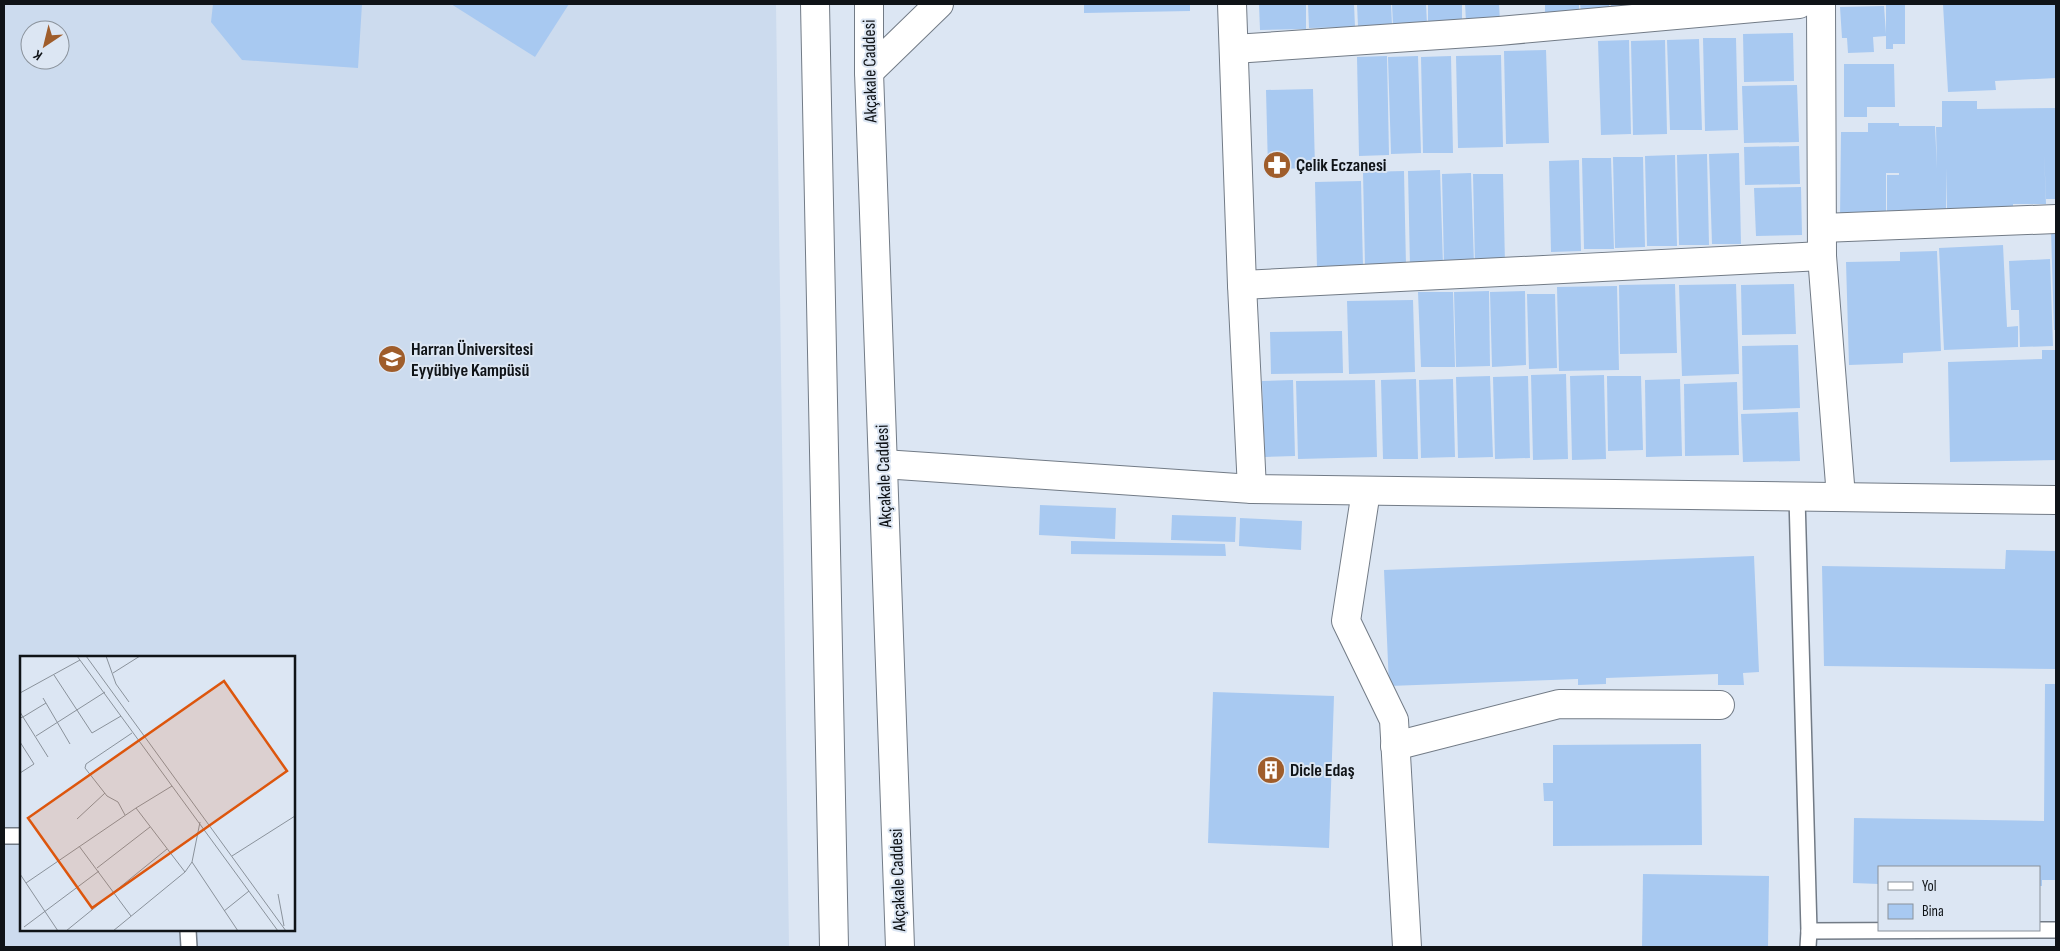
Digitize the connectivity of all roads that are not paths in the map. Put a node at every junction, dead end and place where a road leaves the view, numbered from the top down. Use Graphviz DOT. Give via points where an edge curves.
graph roads {
  1 [pos="815,4"];
  2 [pos="868,4"];
  3 [pos="939,4"];
  4 [pos="1232,4"];
  5 [pos="1799,4"];
  6 [pos="1821,4"];
  7 [pos="1234,49"];
  8 [pos="869,72"];
  9 [pos="2056,219"];
  10 [pos="1822,228"];
  11 [pos="1822,256"];
  12 [pos="1242,285"];
  13 [pos="883,464"];
  14 [pos="1252,489"];
  15 [pos="1366,491"];
  16 [pos="1797,497"];
  17 [pos="1840,497"];
  18 [pos="2056,500"];
  19 [pos="1720,705"];
  20 [pos="1395,746"];
  21 [pos="4,836"];
  22 [pos="20,836"];
  23 [pos="2040,930"];
  24 [pos="2056,930"];
  25 [pos="188,931"];
  26 [pos="1809,931"];
  27 [pos="1878,931"];
  28 [pos="189,947"];
  29 [pos="834,947"];
  30 [pos="900,947"];
  31 [pos="1407,947"];
  32 [pos="1808,947"];
  1 -- 29 [label="street"];
  2 -- 8 [label="street, Akçakale Caddesi"];
  3 -- 8 [label="street"];
  4 -- 7 [label="street"];
  5 -- 7 [label="street" via="1499,32"];
  6 -- 10 [label="street"];
  7 -- 12 [label="street"];
  8 -- 13 [label="street, Akçakale Caddesi"];
  9 -- 10 [label="street"];
  10 -- 11 [label="street"];
  11 -- 12 [label="street"];
  11 -- 17 [label="street"];
  12 -- 14 [label="street"];
  13 -- 14 [label="street"];
  13 -- 30 [label="street, Akçakale Caddesi"];
  14 -- 15 [label="street"];
  15 -- 16 [label="street"];
  15 -- 20 [label="street" via="1346,621 1394,720"];
  16 -- 17 [label="street"];
  16 -- 26 [label="lane"];
  17 -- 18 [label="street"];
  19 -- 20 [label="street" via="1558,704"];
  20 -- 31 [label="street"];
  21 -- 22 [label="lane"];
  23 -- 24 [label="lane"];
  25 -- 28 [label="lane"];
  26 -- 27 [label="lane"];
  26 -- 32 [label="lane"];
}
